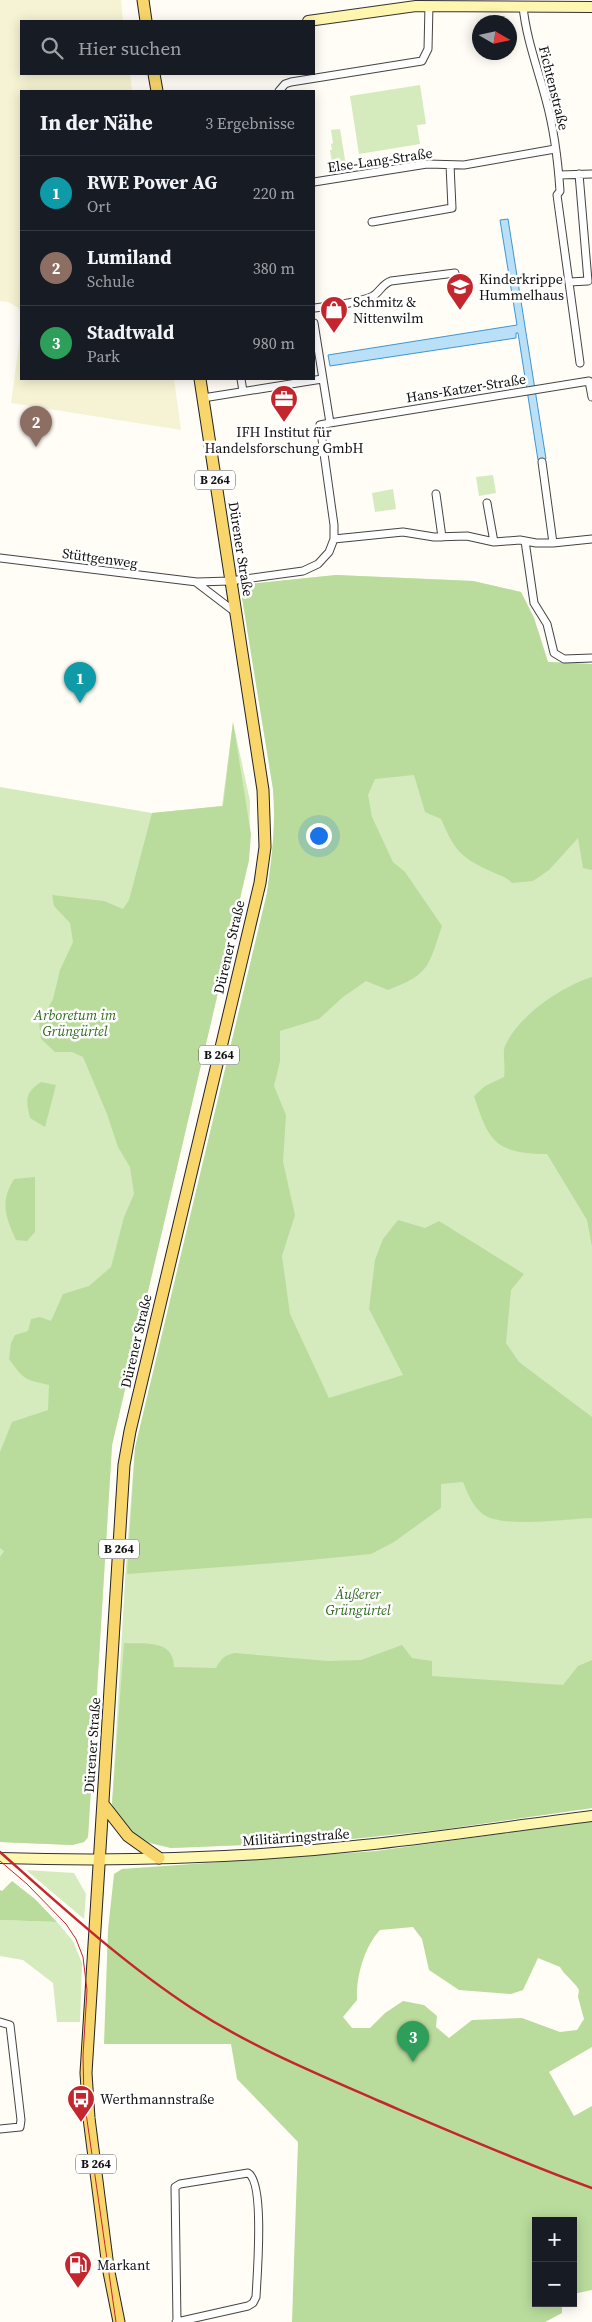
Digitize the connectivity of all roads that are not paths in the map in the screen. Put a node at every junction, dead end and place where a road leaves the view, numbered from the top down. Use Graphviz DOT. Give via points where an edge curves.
graph roads {
  1 [pos="143,0"];
  2 [pos="429,5"];
  3 [pos="524,6"];
  4 [pos="592,7"];
  5 [pos="146,20"];
  6 [pos="314,20"];
  7 [pos="154,75"];
  8 [pos="157,90"];
  9 [pos="280,90"];
  10 [pos="555,149"];
  11 [pos="450,165"];
  12 [pos="579,174"];
  13 [pos="592,174"];
  14 [pos="559,175"];
  15 [pos="315,182"];
  16 [pos="372,222"];
  17 [pos="455,273"];
  18 [pos="569,282"];
  19 [pos="315,308"];
  20 [pos="315,341"];
  21 [pos="316,359"];
  22 [pos="580,362"];
  23 [pos="322,379"];
  24 [pos="200,380"];
  25 [pos="241,380"];
  26 [pos="242,391"];
  27 [pos="592,397"];
  28 [pos="203,398"];
  29 [pos="330,423"];
  30 [pos="542,462"];
  31 [pos="436,494"];
  32 [pos="487,502"];
  33 [pos="442,537"];
  34 [pos="334,539"];
  35 [pos="592,539"];
  36 [pos="525,540"];
  37 [pos="494,542"];
  38 [pos="553,543"];
  39 [pos="0,558"];
  40 [pos="197,582"];
  41 [pos="230,582"];
  42 [pos="235,612"];
  43 [pos="592,658"];
  44 [pos="103,1804"];
  45 [pos="592,1816"];
  46 [pos="0,1858"];
  47 [pos="159,1858"];
  48 [pos="99,1860"];
  49 [pos="0,2022"];
  50 [pos="0,2129"];
  51 [pos="119,2322"];
  52 [pos="177,2322"];
  1 -- 5 [label="main road"];
  2 -- 3 [label="main road"];
  2 -- 6 [label="main road"];
  2 -- 9 [label="street" via="428,49 422,61 291,82"];
  3 -- 4 [label="main road"];
  3 -- 10 [label="street, Fichtenstraße" via="525,25 547,102"];
  7 -- 8 [label="main road"];
  10 -- 11 [label="street, Else-Lang-Straße"];
  10 -- 14 [label="street, Fichtenstraße"];
  11 -- 15 [label="street, Else-Lang-Straße" via="427,164"];
  11 -- 16 [label="street, Else-Lang-Straße" via="452,208"];
  12 -- 13 [label="street"];
  12 -- 14 [label="street"];
  12 -- 18 [label="street" via="588,281"];
  14 -- 18 [label="street, Fichtenstraße" via="560,191 557,195"];
  17 -- 19 [label="street" via="390,281 371,297"];
  18 -- 22 [label="street, Fichtenstraße"];
  20 -- 21 [label="street"];
  21 -- 23 [label="street"];
  23 -- 26 [label="street"];
  23 -- 29 [label="street"];
  24 -- 28 [label="main road, Dürener Straße / B 264"];
  25 -- 26 [label="street"];
  26 -- 28 [label="street"];
  27 -- 29 [label="street, Hans-Katzer-Straße" via="590,381"];
  28 -- 41 [label="main road, Dürener Straße / B 264"];
  29 -- 34 [label="street" via="320,425"];
  30 -- 38 [label="street"];
  31 -- 33 [label="street"];
  32 -- 37 [label="street"];
  33 -- 34 [label="street" via="403,532"];
  33 -- 37 [label="street" via="460,535"];
  34 -- 41 [label="street, Stüttgenweg" via="329,552 318,564 303,571"];
  35 -- 38 [label="street"];
  36 -- 37 [label="street"];
  36 -- 38 [label="street"];
  36 -- 43 [label="street" via="534,603 547,624 554,653 564,659"];
  39 -- 40 [label="street, Stüttgenweg"];
  40 -- 41 [label="street, Stüttgenweg"];
  40 -- 42 [label="street"];
  41 -- 42 [label="main road, Dürener Straße / B 264"];
  42 -- 44 [label="main road, Dürener Straße / B 264" via="264,790 265,847 260,883 124,1465"];
  44 -- 47 [label="main road" via="128,1836"];
  44 -- 48 [label="main road, Dürener Straße / B 264"];
  45 -- 47 [label="main road, Militärringstraße" via="356,1846"];
  46 -- 48 [label="main road, Militärringstraße"];
  47 -- 48 [label="main road, Militärringstraße"];
  48 -- 51 [label="main road, Dürener Straße / B 264" via="87,2092 108,2267"];
  49 -- 50 [label="street" via="10,2025 21,2120 20,2127 16,2129"];
  52 -- 52 [label="street" via="253,2303 256,2297 259,2216 252,2175 248,2173 175,2186"];
}
